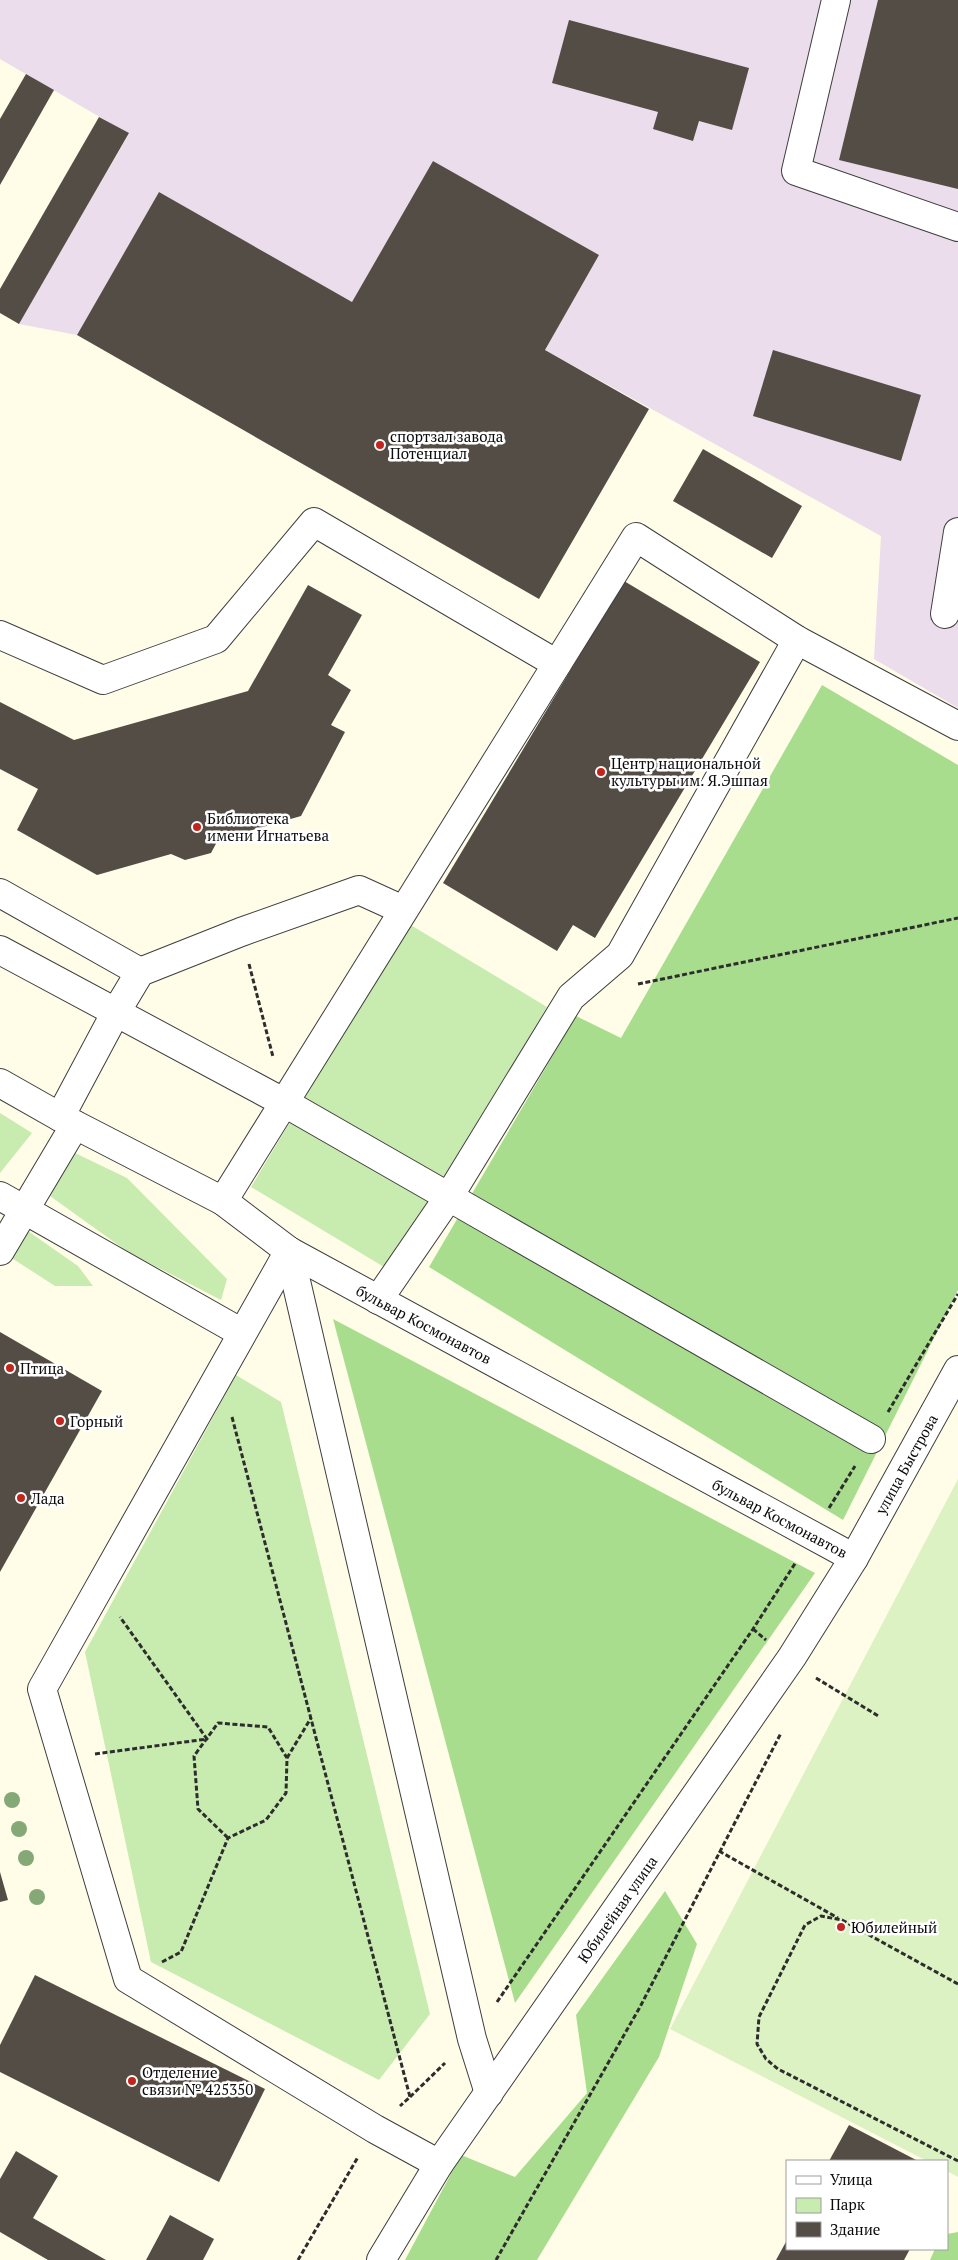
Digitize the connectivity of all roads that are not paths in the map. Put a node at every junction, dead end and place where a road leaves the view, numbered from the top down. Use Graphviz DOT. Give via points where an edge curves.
graph roads {
  1 [pos="836,0"];
  2 [pos="958,227"];
  3 [pos="958,532"];
  4 [pos="945,614"];
  5 [pos="0,635"];
  6 [pos="796,640"];
  7 [pos="557,664"];
  8 [pos="958,726"];
  9 [pos="0,894"];
  10 [pos="403,910"];
  11 [pos="0,950"];
  12 [pos="140,972"];
  13 [pos="116,1012"];
  14 [pos="0,1083"];
  15 [pos="285,1103"];
  16 [pos="68,1121"];
  17 [pos="0,1196"];
  18 [pos="448,1198"];
  19 [pos="223,1201"];
  20 [pos="25,1209"];
  21 [pos="0,1251"];
  22 [pos="289,1251"];
  23 [pos="378,1300"];
  24 [pos="242,1333"];
  25 [pos="958,1370"];
  26 [pos="871,1439"];
  27 [pos="854,1558"];
  28 [pos="488,2093"];
  29 [pos="439,2164"];
  30 [pos="382,2260"];
  1 -- 2 [label="street" via="796,171"];
  3 -- 4 [label="street"];
  5 -- 7 [label="street" via="103,680 216,639 314,522"];
  6 -- 7 [label="street" via="636,537"];
  6 -- 8 [label="street"];
  6 -- 18 [label="street" via="620,955 571,997"];
  7 -- 10 [label="street"];
  9 -- 12 [label="street"];
  10 -- 12 [label="street" via="359,890"];
  10 -- 15 [label="street"];
  11 -- 13 [label="street"];
  12 -- 13 [label="street"];
  13 -- 15 [label="street"];
  13 -- 16 [label="street"];
  14 -- 16 [label="street, бульвар Космонавтов"];
  15 -- 18 [label="street"];
  15 -- 19 [label="street"];
  16 -- 19 [label="street, бульвар Космонавтов"];
  16 -- 20 [label="street"];
  17 -- 20 [label="street"];
  18 -- 23 [label="street"];
  18 -- 26 [label="street"];
  19 -- 22 [label="street, бульвар Космонавтов"];
  20 -- 21 [label="street"];
  20 -- 24 [label="street"];
  22 -- 23 [label="street, бульвар Космонавтов"];
  22 -- 24 [label="street"];
  22 -- 28 [label="street" via="472,2039"];
  23 -- 27 [label="street, бульвар Космонавтов"];
  24 -- 29 [label="street" via="42,1688 128,1979 375,2129"];
  25 -- 27 [label="street, улица Быстрова"];
  27 -- 28 [label="street, Юбилейная улица" via="792,1657"];
  28 -- 29 [label="street, Юбилейная улица"];
  29 -- 30 [label="street, Юбилейная улица"];
}
